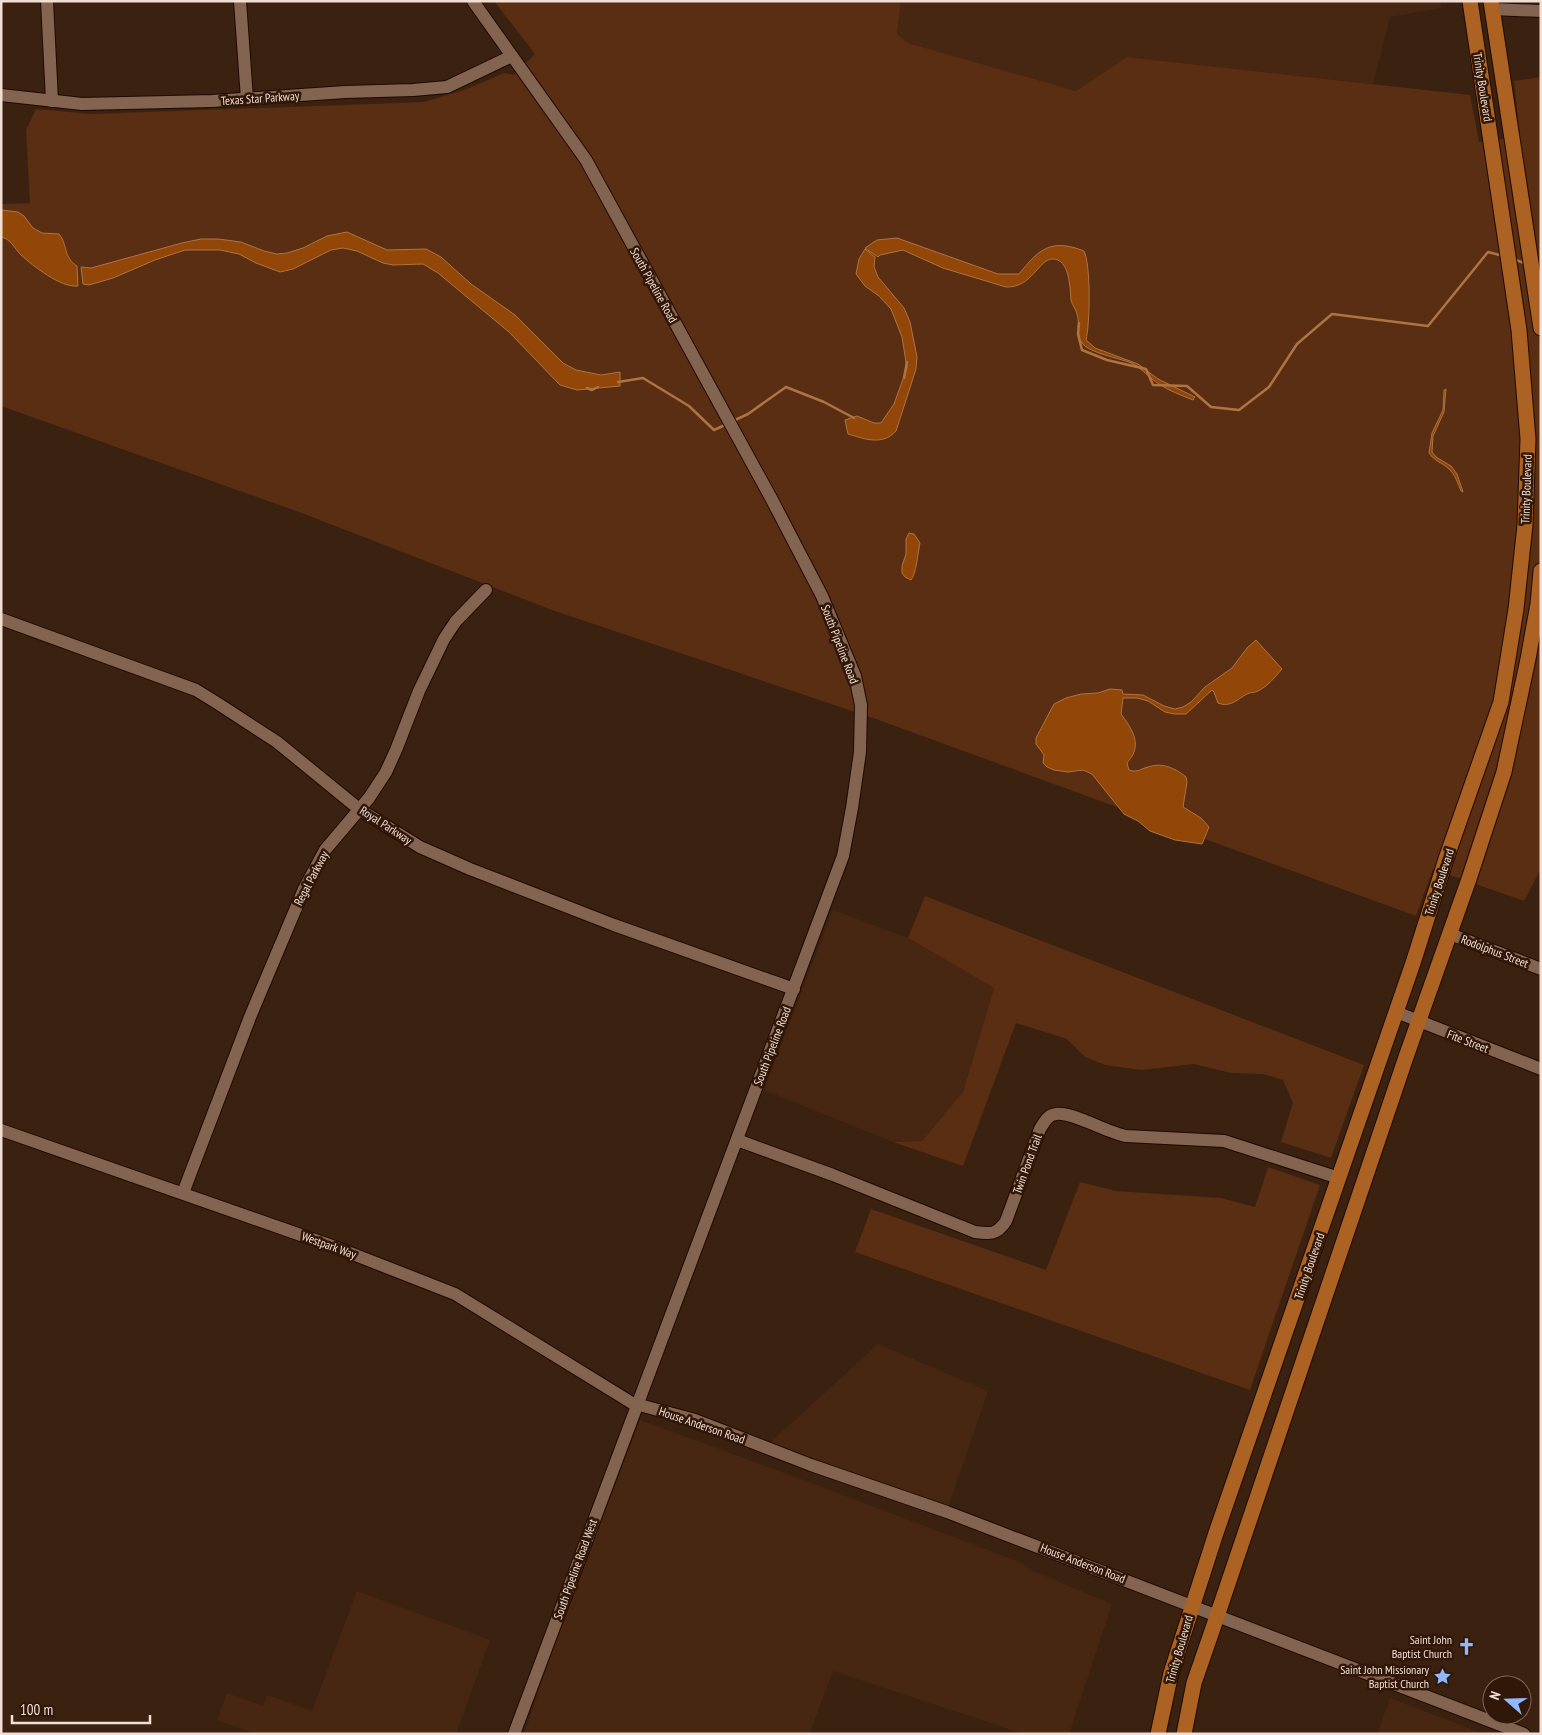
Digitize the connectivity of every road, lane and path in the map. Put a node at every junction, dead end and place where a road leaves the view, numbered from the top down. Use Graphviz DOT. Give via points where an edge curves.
graph roads {
  1 [pos="47,1"];
  2 [pos="240,1"];
  3 [pos="473,1"];
  4 [pos="1470,1"];
  5 [pos="1491,5"];
  6 [pos="1541,11"];
  7 [pos="512,56"];
  8 [pos="1,95"];
  9 [pos="247,99"];
  10 [pos="52,101"];
  11 [pos="1541,328"];
  12 [pos="1541,571"];
  13 [pos="486,590"];
  14 [pos="1,619"];
  15 [pos="359,809"];
  16 [pos="1450,934"];
  17 [pos="1541,968"];
  18 [pos="794,989"];
  19 [pos="1396,1012"];
  20 [pos="1418,1022"];
  21 [pos="1541,1070"];
  22 [pos="1,1130"];
  23 [pos="737,1140"];
  24 [pos="1339,1178"];
  25 [pos="183,1193"];
  26 [pos="637,1404"];
  27 [pos="1192,1605"];
  28 [pos="1217,1615"];
  29 [pos="514,1734"];
  30 [pos="1158,1734"];
  31 [pos="1184,1734"];
  32 [pos="1524,1734"];
  1 -- 10 [label="street"];
  2 -- 9 [label="street"];
  3 -- 7 [label="street, South Pipeline Road"];
  4 -- 19 [label="main road, Trinity Boulevard" via="1519,330 1528,439 1526,525 1501,702"];
  5 -- 6 [label="street"];
  5 -- 11 [label="main road, Trinity Boulevard"];
  7 -- 9 [label="street, Texas Star Parkway" via="447,86"];
  7 -- 18 [label="street, South Pipeline Road" via="564,127 603,190 822,596 855,676 862,721 860,752 843,856"];
  8 -- 10 [label="street, Texas Star Parkway"];
  9 -- 10 [label="street, Texas Star Parkway" via="82,104"];
  12 -- 16 [label="main road, Trinity Boulevard" via="1528,659 1504,772"];
  13 -- 15 [label="street, Regal Parkway" via="456,621 444,639 386,772"];
  14 -- 15 [label="street, Royal Parkway" via="196,690 277,742"];
  15 -- 18 [label="street, Royal Parkway" via="420,847 470,869 614,925"];
  15 -- 25 [label="street, Regal Parkway" via="325,850 304,889 250,1017"];
  16 -- 17 [label="street, Rodolphus Street"];
  16 -- 20 [label="main road, Trinity Boulevard"];
  18 -- 23 [label="street, South Pipeline Road"];
  19 -- 20 [label="street, Fite Street"];
  19 -- 24 [label="main road, Trinity Boulevard"];
  20 -- 21 [label="street, Fite Street"];
  20 -- 28 [label="main road, Trinity Boulevard"];
  22 -- 25 [label="street, Westpark Way"];
  23 -- 24 [label="street, Twin Pond Trail" via="984,1233 994,1233 1002,1228 1040,1129 1054,1114 1064,1114 1126,1136 1224,1141"];
  23 -- 26 [label="street, South Pipeline Road"];
  24 -- 27 [label="main road, Trinity Boulevard"];
  25 -- 26 [label="street, Westpark Way" via="455,1294"];
  26 -- 27 [label="street, House Anderson Road" via="695,1420"];
  26 -- 29 [label="street, South Pipeline Road West"];
  27 -- 28 [label="street, House Anderson Road"];
  27 -- 30 [label="main road, Trinity Boulevard" via="1171,1673"];
  28 -- 31 [label="main road, Trinity Boulevard" via="1194,1683"];
  28 -- 32 [label="street, House Anderson Road"];
}
